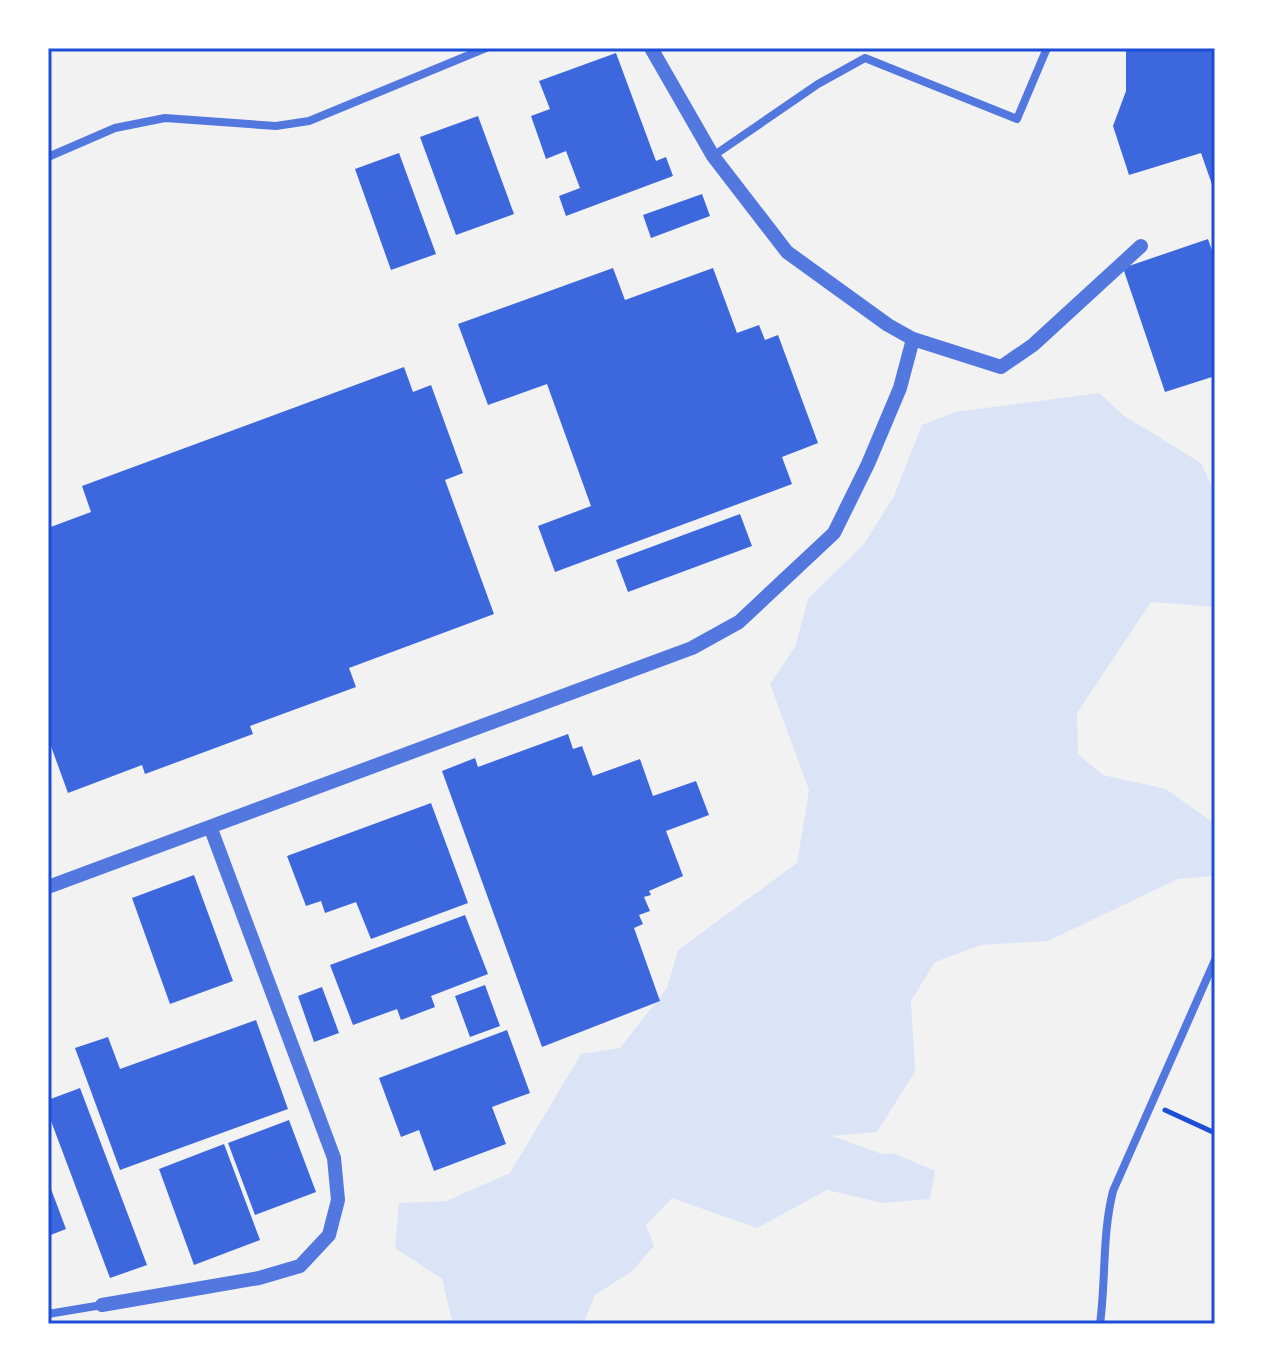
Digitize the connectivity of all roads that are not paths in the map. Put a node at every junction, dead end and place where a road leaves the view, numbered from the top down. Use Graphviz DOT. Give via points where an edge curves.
graph roads {
  1 [pos="486,48"];
  2 [pos="651,48"];
  3 [pos="1047,48"];
  4 [pos="713,156"];
  5 [pos="48,157"];
  6 [pos="1141,246"];
  7 [pos="913,339"];
  8 [pos="211,829"];
  9 [pos="48,887"];
  10 [pos="1215,960"];
  11 [pos="102,1305"];
  12 [pos="48,1314"];
  13 [pos="1100,1324"];
  1 -- 5 [label="street" via="309,121 276,126 165,118 115,128"];
  2 -- 4 [label="street"];
  3 -- 4 [label="street" via="1017,119 865,58"];
  4 -- 7 [label="street" via="787,252"];
  6 -- 7 [label="street" via="1033,345 1001,367"];
  7 -- 8 [label="street" via="900,388 834,533 739,622 692,648"];
  8 -- 9 [label="street"];
  8 -- 11 [label="street" via="334,1158 338,1200 329,1235 300,1266"];
  10 -- 13 [label="street" via="1113,1191 1104,1225"];
  11 -- 12 [label="street"];
}
